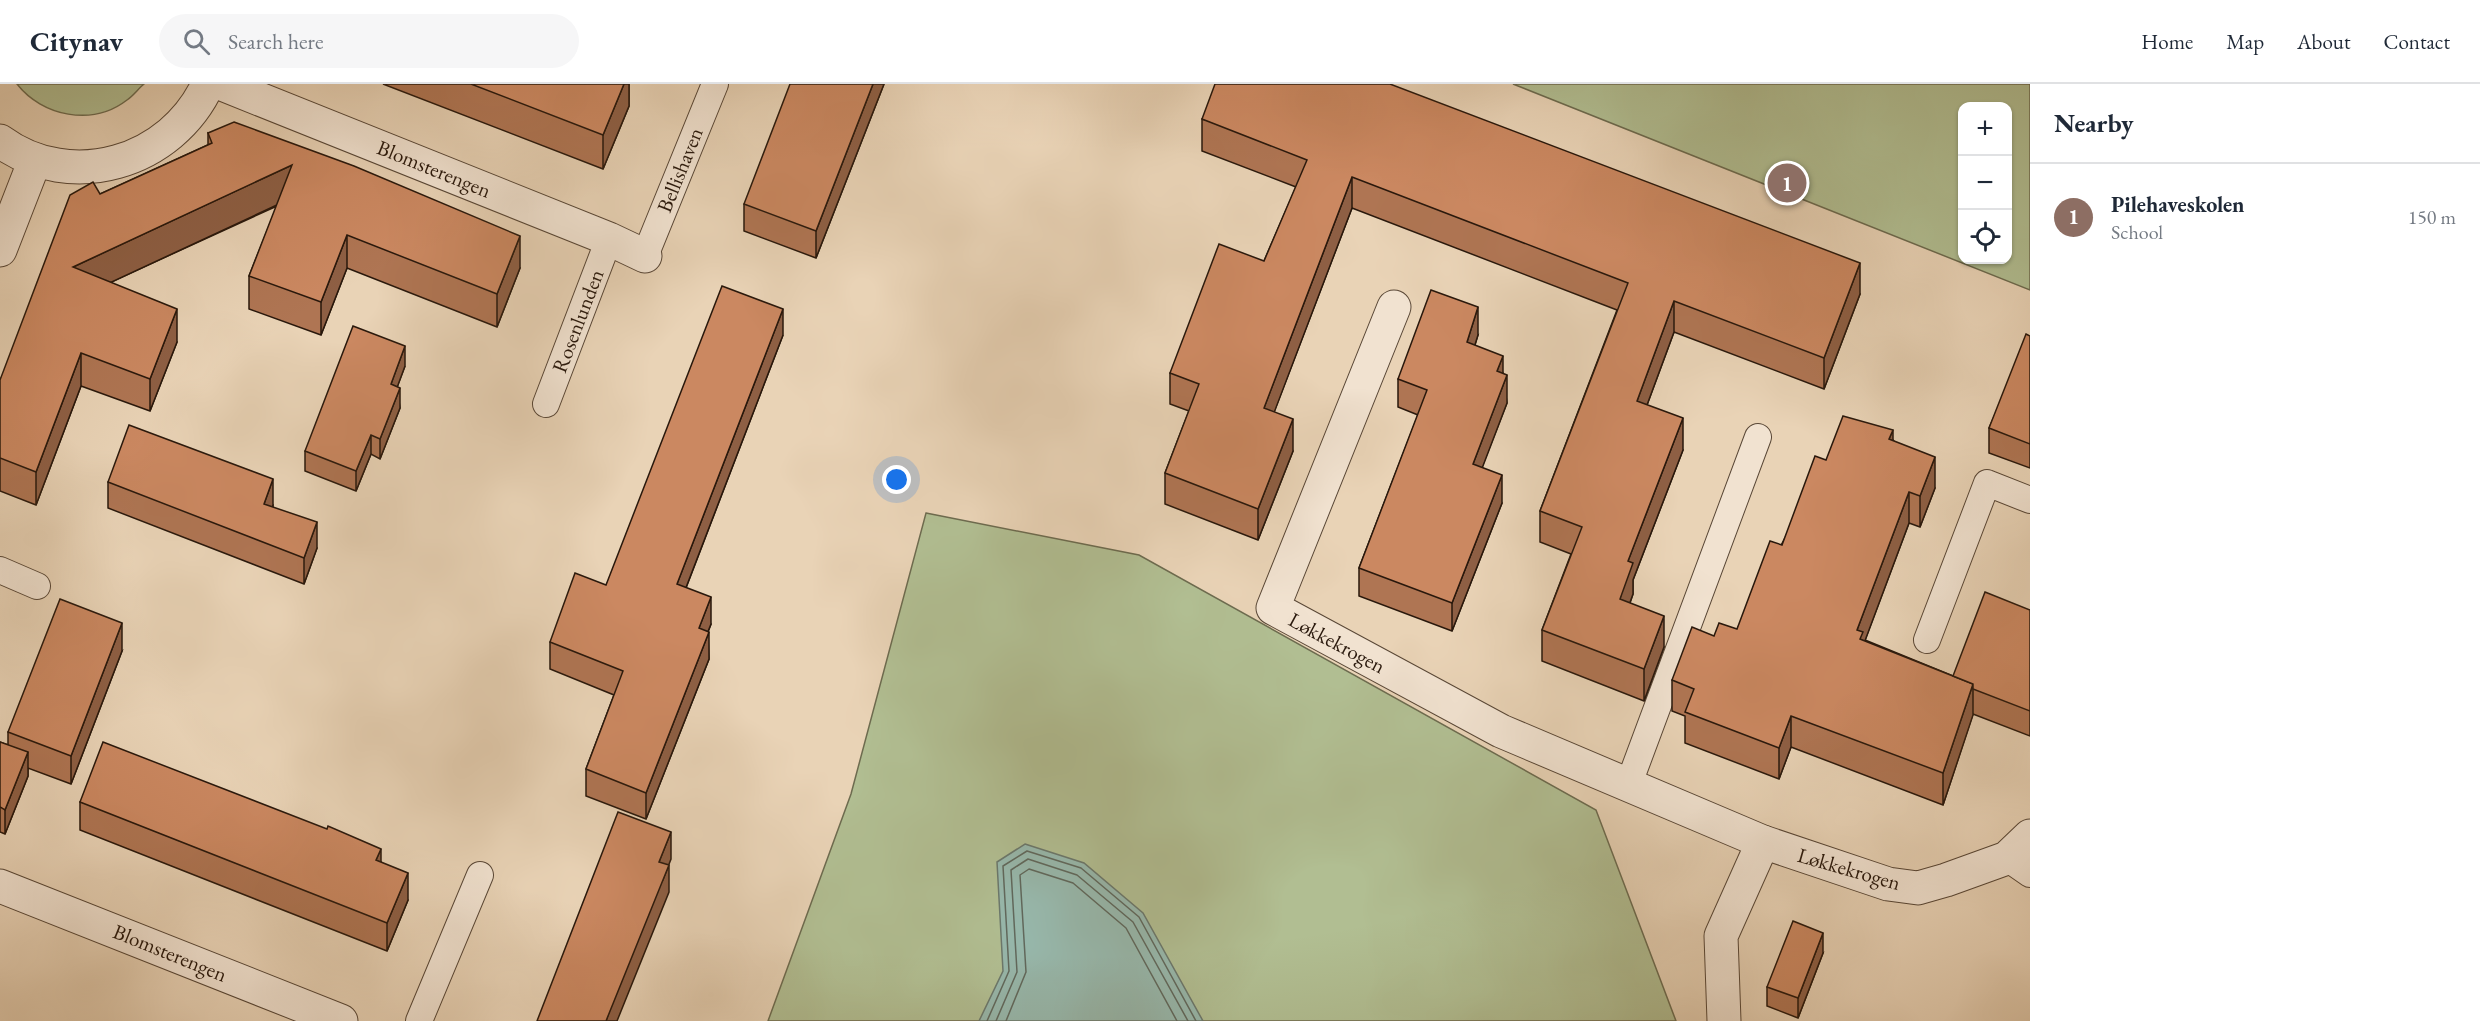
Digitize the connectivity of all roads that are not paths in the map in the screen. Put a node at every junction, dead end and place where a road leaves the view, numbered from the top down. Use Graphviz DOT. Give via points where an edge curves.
graph roads {
  1 [pos="208,84"];
  2 [pos="222,84"];
  3 [pos="715,84"];
  4 [pos="0,141"];
  5 [pos="35,160"];
  6 [pos="609,238"];
  7 [pos="0,250"];
  8 [pos="645,256"];
  9 [pos="1394,307"];
  10 [pos="546,404"];
  11 [pos="1758,437"];
  12 [pos="2030,500"];
  13 [pos="0,570"];
  14 [pos="37,586"];
  15 [pos="1927,639"];
  16 [pos="1628,786"];
  17 [pos="2030,836"];
  18 [pos="1763,842"];
  19 [pos="2018,866"];
  20 [pos="480,875"];
  21 [pos="0,886"];
  22 [pos="341,1021"];
  23 [pos="419,1021"];
  24 [pos="1725,1021"];
  1 -- 5 [label="street" via="173,132 131,158 89,167"];
  2 -- 6 [label="street, Blomsterengen"];
  3 -- 8 [label="lane, Bellishaven"];
  4 -- 5 [label="street"];
  5 -- 7 [label="street"];
  6 -- 8 [label="street, Blomsterengen"];
  6 -- 10 [label="lane, Rosenlunden"];
  9 -- 16 [label="street, Løkkekrogen" via="1273,608 1501,731"];
  11 -- 16 [label="lane"];
  12 -- 15 [label="lane" via="1987,483"];
  13 -- 14 [label="lane"];
  16 -- 18 [label="street, Løkkekrogen"];
  17 -- 19 [label="street, Løkkekrogen"];
  18 -- 19 [label="street, Løkkekrogen" via="1888,884 1918,888"];
  18 -- 24 [label="street" via="1721,936"];
  20 -- 23 [label="lane"];
  21 -- 22 [label="street, Blomsterengen"];
}
